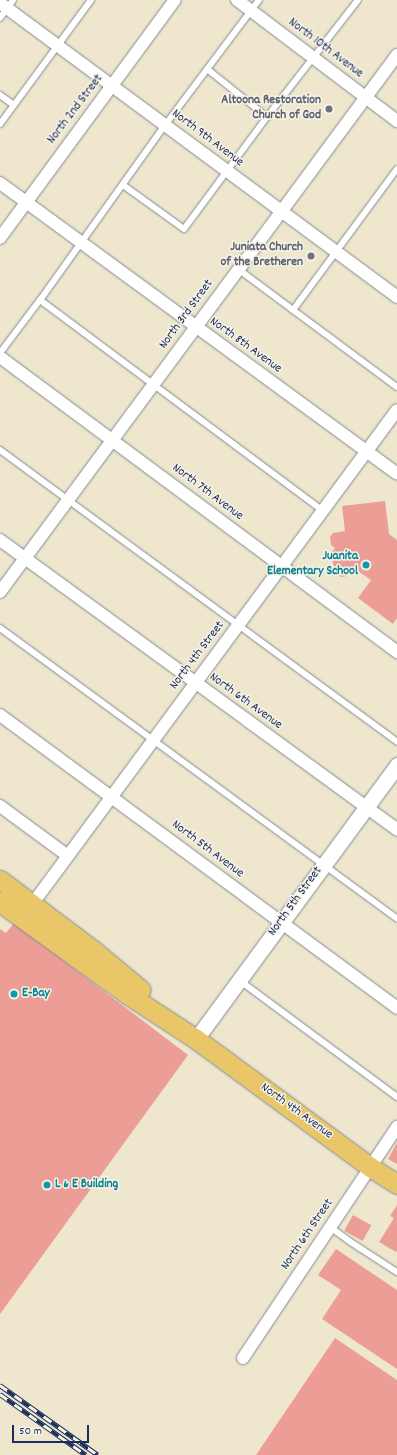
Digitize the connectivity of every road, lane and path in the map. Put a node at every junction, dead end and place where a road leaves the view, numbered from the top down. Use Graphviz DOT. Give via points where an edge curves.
graph roads {
  1 [pos="91,0"];
  2 [pos="175,0"];
  3 [pos="237,0"];
  4 [pos="259,0"];
  5 [pos="358,0"];
  6 [pos="5,8"];
  7 [pos="251,11"];
  8 [pos="58,45"];
  9 [pos="397,55"];
  10 [pos="312,57"];
  11 [pos="207,69"];
  12 [pos="112,86"];
  13 [pos="0,94"];
  14 [pos="365,97"];
  15 [pos="14,104"];
  16 [pos="267,117"];
  17 [pos="397,120"];
  18 [pos="0,124"];
  19 [pos="165,125"];
  20 [pos="397,169"];
  21 [pos="226,170"];
  22 [pos="0,183"];
  23 [pos="123,185"];
  24 [pos="26,202"];
  25 [pos="281,211"];
  26 [pos="0,238"];
  27 [pos="82,244"];
  28 [pos="337,252"];
  29 [pos="238,269"];
  30 [pos="397,296"];
  31 [pos="40,300"];
  32 [pos="293,310"];
  33 [pos="195,327"];
  34 [pos="0,353"];
  35 [pos="0,357"];
  36 [pos="153,384"];
  37 [pos="397,387"];
  38 [pos="397,410"];
  39 [pos="112,440"];
  40 [pos="0,450"];
  41 [pos="368,452"];
  42 [pos="397,474"];
  43 [pos="67,501"];
  44 [pos="323,511"];
  45 [pos="0,540"];
  46 [pos="25,559"];
  47 [pos="281,567"];
  48 [pos="0,592"];
  49 [pos="237,626"];
  50 [pos="0,628"];
  51 [pos="397,652"];
  52 [pos="195,683"];
  53 [pos="0,715"];
  54 [pos="153,741"];
  55 [pos="397,742"];
  56 [pos="397,766"];
  57 [pos="112,796"];
  58 [pos="0,806"];
  59 [pos="366,807"];
  60 [pos="397,830"];
  61 [pos="68,856"];
  62 [pos="323,866"];
  63 [pos="0,880"];
  64 [pos="0,902"];
  65 [pos="27,911"];
  66 [pos="397,919"];
  67 [pos="281,923"];
  68 [pos="239,980"];
  69 [pos="397,1008"];
  70 [pos="196,1039"];
  71 [pos="397,1097"];
  72 [pos="397,1127"];
  73 [pos="370,1167"];
  74 [pos="397,1184"];
  75 [pos="330,1227"];
  76 [pos="397,1272"];
  77 [pos="242,1358"];
  1 -- 8 [label="lane"];
  2 -- 12 [label="street, North 2nd Street"];
  3 -- 7 [label="street, North 10th Avenue"];
  4 -- 7 [label="lane"];
  5 -- 10 [label="lane"];
  6 -- 8 [label="street, North 9th Avenue"];
  7 -- 10 [label="street, North 10th Avenue"];
  7 -- 11 [label="lane"];
  8 -- 12 [label="street, North 9th Avenue"];
  8 -- 15 [label="lane"];
  9 -- 14 [label="street, North 3rd Street"];
  10 -- 14 [label="street, North 10th Avenue"];
  10 -- 16 [label="lane"];
  11 -- 16 [label="lane"];
  11 -- 19 [label="lane"];
  12 -- 19 [label="street, North 9th Avenue"];
  12 -- 24 [label="street, North 2nd Street"];
  13 -- 15 [label="lane"];
  14 -- 17 [label="street, North 10th Avenue"];
  14 -- 25 [label="street, North 3rd Street"];
  15 -- 18 [label="lane"];
  16 -- 21 [label="lane"];
  19 -- 21 [label="street, North 9th Avenue"];
  19 -- 23 [label="lane"];
  20 -- 28 [label="lane"];
  21 -- 23 [label="lane" via="184,229"];
  21 -- 25 [label="street, North 9th Avenue"];
  22 -- 24 [label="street, North 8th Avenue"];
  23 -- 27 [label="lane"];
  24 -- 26 [label="street, North 2nd Street"];
  24 -- 27 [label="street, North 8th Avenue"];
  25 -- 28 [label="street, North 9th Avenue"];
  25 -- 29 [label="street, North 3rd Street"];
  27 -- 31 [label="lane"];
  27 -- 33 [label="street, North 8th Avenue"];
  28 -- 30 [label="street, North 9th Avenue"];
  28 -- 32 [label="lane"];
  29 -- 32 [label="lane"];
  29 -- 33 [label="street, North 3rd Street"];
  31 -- 34 [label="lane"];
  31 -- 36 [label="lane"];
  32 -- 37 [label="lane"];
  33 -- 36 [label="street, North 3rd Street"];
  33 -- 41 [label="street, North 8th Avenue"];
  35 -- 39 [label="street, North 7th Avenue"];
  36 -- 39 [label="street, North 3rd Street"];
  36 -- 44 [label="lane"];
  38 -- 41 [label="street, North 4th Street"];
  39 -- 43 [label="street, North 3rd Street"];
  39 -- 47 [label="street, North 7th Avenue"];
  40 -- 43 [label="lane"];
  41 -- 42 [label="street, North 8th Avenue"];
  41 -- 44 [label="street, North 4th Street"];
  43 -- 46 [label="street, North 3rd Street"];
  43 -- 49 [label="lane"];
  44 -- 47 [label="street, North 4th Street"];
  45 -- 46 [label="street, North 6th Avenue"];
  46 -- 48 [label="street, North 3rd Street"];
  46 -- 52 [label="street, North 6th Avenue"];
  47 -- 49 [label="street, North 4th Street"];
  47 -- 51 [label="street, North 7th Avenue"];
  49 -- 52 [label="street, North 4th Street"];
  49 -- 55 [label="lane"];
  50 -- 54 [label="lane"];
  52 -- 54 [label="street, North 4th Street"];
  52 -- 59 [label="street, North 6th Avenue"];
  53 -- 57 [label="street, North 5th Avenue"];
  54 -- 57 [label="street, North 4th Street"];
  54 -- 62 [label="lane"];
  56 -- 59 [label="street, North 5th Street"];
  57 -- 61 [label="street, North 4th Street"];
  57 -- 67 [label="street, North 5th Avenue"];
  58 -- 61 [label="street"];
  59 -- 60 [label="street, North 6th Avenue"];
  59 -- 62 [label="street, North 5th Street"];
  61 -- 65 [label="street, North 4th Street"];
  62 -- 66 [label="lane"];
  62 -- 67 [label="street, North 5th Street"];
  63 -- 65 [label="main road"];
  64 -- 65 [label="main road"];
  65 -- 70 [label="main road, North 4th Avenue" via="135,984"];
  67 -- 68 [label="street, North 5th Street"];
  67 -- 69 [label="street, North 5th Avenue"];
  68 -- 70 [label="street, North 5th Street"];
  68 -- 71 [label="lane"];
  70 -- 73 [label="main road, North 4th Avenue"];
  72 -- 73 [label="street, North 6th Street"];
  73 -- 74 [label="main road, North 4th Avenue"];
  73 -- 75 [label="street, North 6th Street"];
  75 -- 76 [label="lane"];
  75 -- 77 [label="street, North 6th Street"];
}
